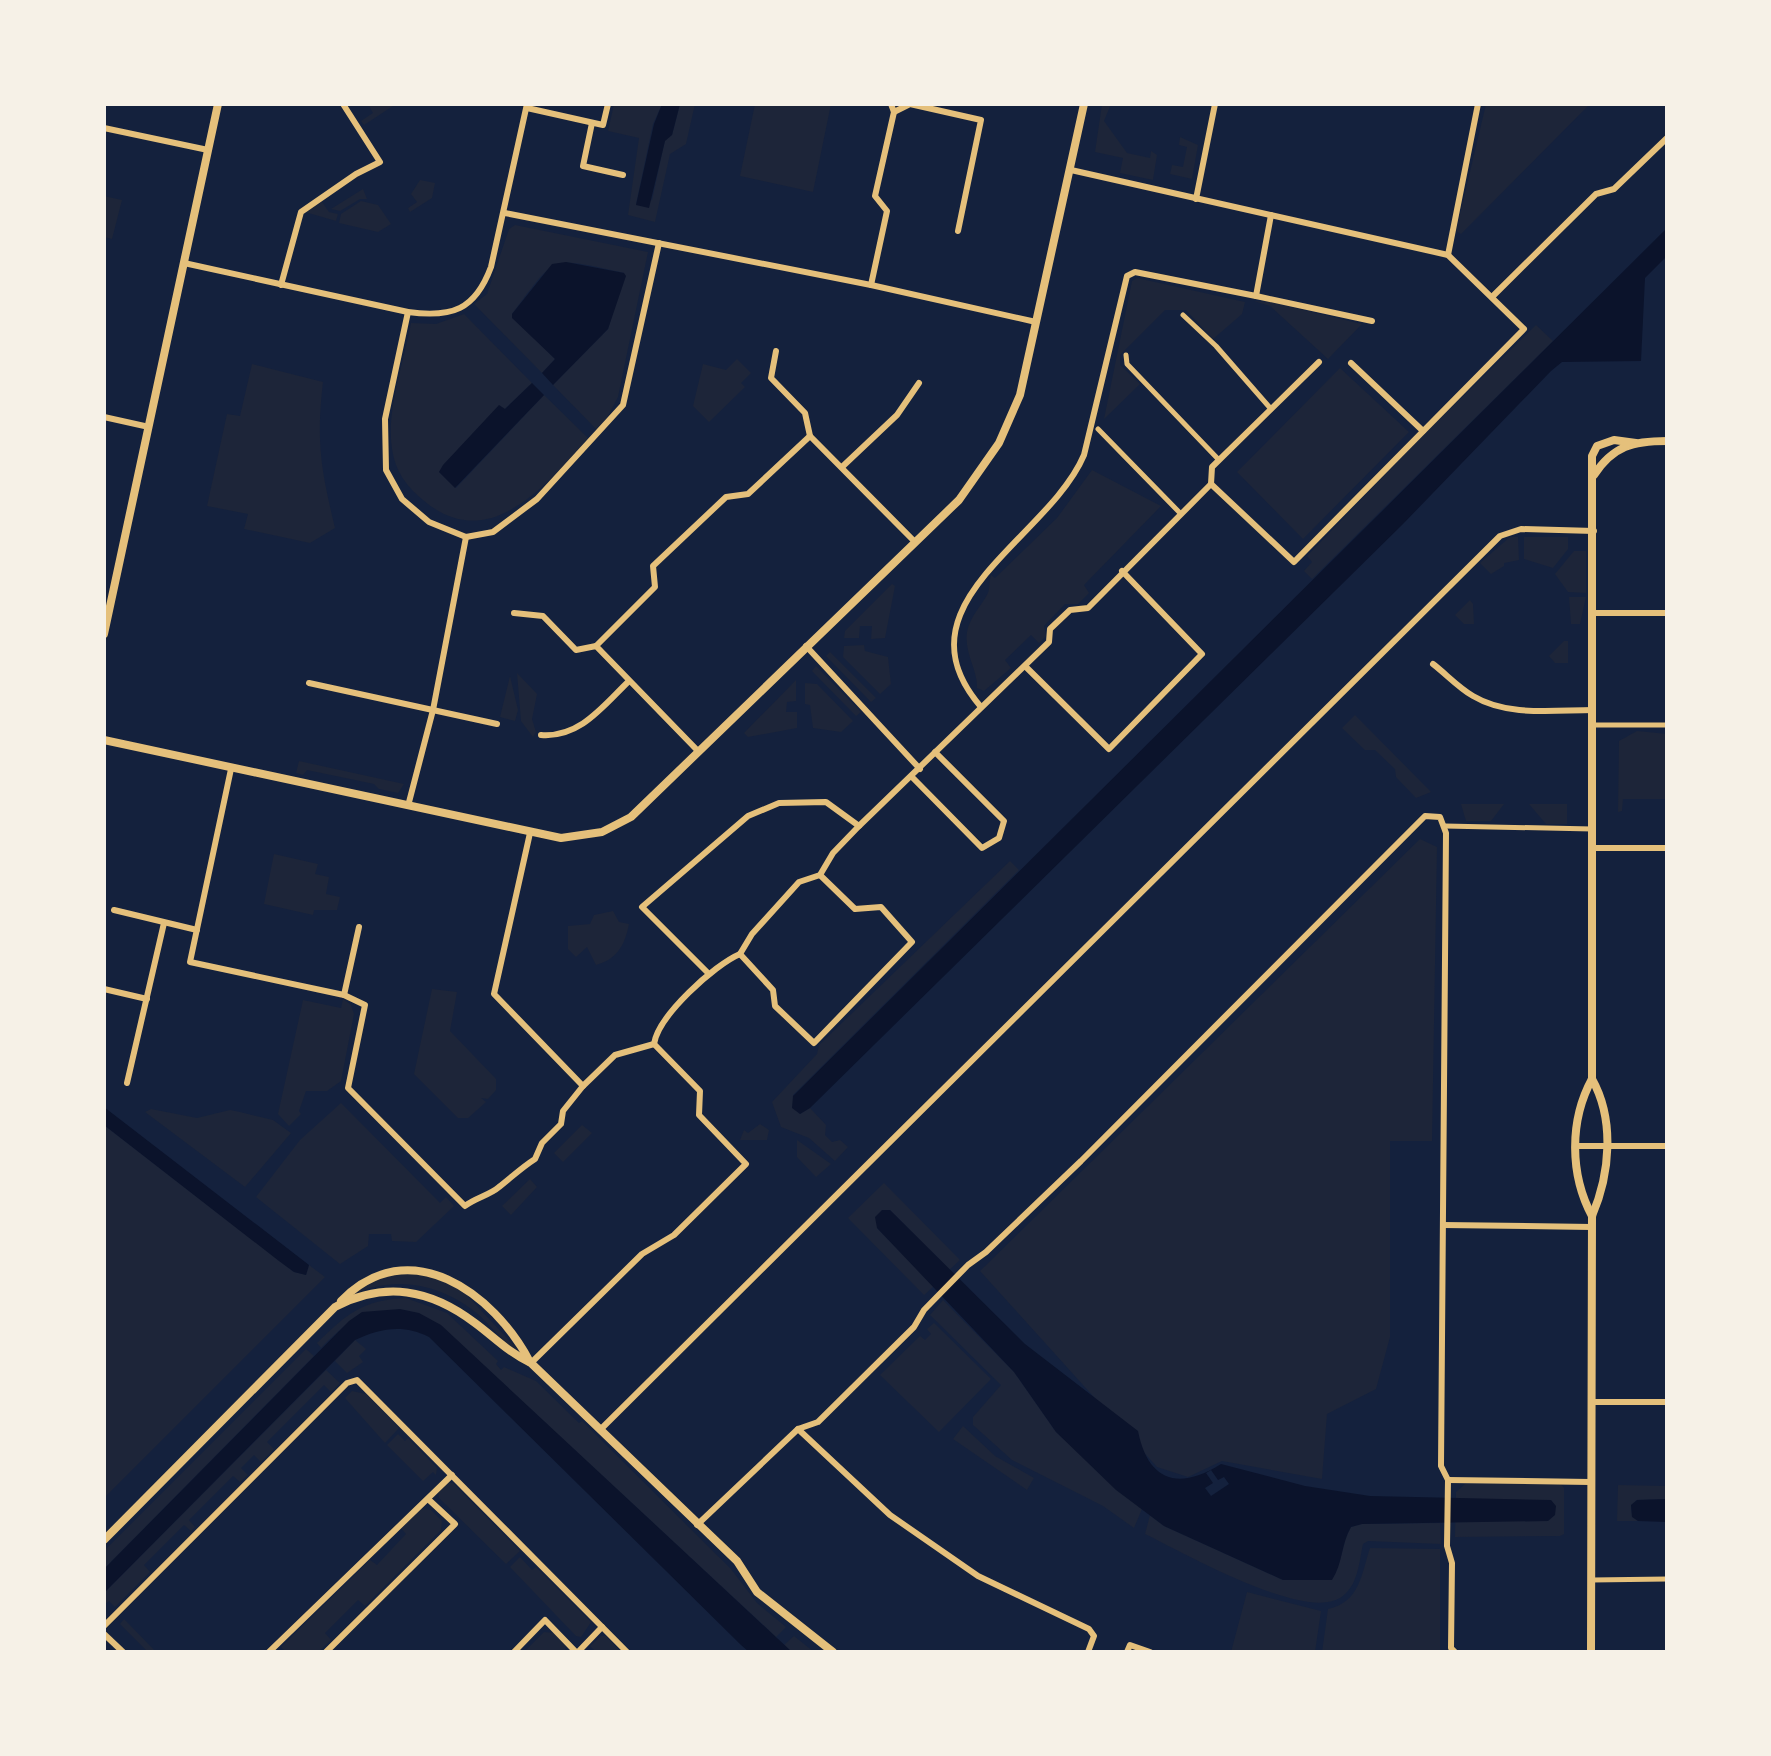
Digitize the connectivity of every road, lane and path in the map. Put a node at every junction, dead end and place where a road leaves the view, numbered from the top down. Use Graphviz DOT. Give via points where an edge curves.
graph roads {
  1 [pos="218,104"];
  2 [pos="343,104"];
  3 [pos="608,104"];
  4 [pos="891,104"];
  5 [pos="1084,104"];
  6 [pos="1215,104"];
  7 [pos="1478,104"];
  8 [pos="527,106"];
  9 [pos="894,112"];
  10 [pos="592,123"];
  11 [pos="104,128"];
  12 [pos="1667,138"];
  13 [pos="208,150"];
  14 [pos="1071,170"];
  15 [pos="623,175"];
  16 [pos="1196,199"];
  17 [pos="505,213"];
  18 [pos="1271,215"];
  19 [pos="958,231"];
  20 [pos="659,243"];
  21 [pos="1448,255"];
  22 [pos="184,263"];
  23 [pos="281,285"];
  24 [pos="871,285"];
  25 [pos="1256,296"];
  26 [pos="1493,296"];
  27 [pos="408,312"];
  28 [pos="1183,315"];
  29 [pos="1372,321"];
  30 [pos="1036,322"];
  31 [pos="776,351"];
  32 [pos="1126,355"];
  33 [pos="1319,362"];
  34 [pos="1351,363"];
  35 [pos="919,383"];
  36 [pos="1271,409"];
  37 [pos="104,417"];
  38 [pos="149,427"];
  39 [pos="1098,429"];
  40 [pos="1423,431"];
  41 [pos="810,436"];
  42 [pos="1667,441"];
  43 [pos="1636,443"];
  44 [pos="1219,460"];
  45 [pos="842,467"];
  46 [pos="1594,476"];
  47 [pos="1211,484"];
  48 [pos="1180,513"];
  49 [pos="1594,531"];
  50 [pos="466,537"];
  51 [pos="915,542"];
  52 [pos="1122,571"];
  53 [pos="514,613"];
  54 [pos="1593,613"];
  55 [pos="1667,613"];
  56 [pos="104,634"];
  57 [pos="596,646"];
  58 [pos="806,646"];
  59 [pos="1433,664"];
  60 [pos="1025,666"];
  61 [pos="629,681"];
  62 [pos="309,683"];
  63 [pos="981,707"];
  64 [pos="433,710"];
  65 [pos="1593,710"];
  66 [pos="497,724"];
  67 [pos="1593,725"];
  68 [pos="1667,725"];
  69 [pos="541,735"];
  70 [pos="104,740"];
  71 [pos="698,751"];
  72 [pos="935,752"];
  73 [pos="231,769"];
  74 [pos="920,769"];
  75 [pos="912,777"];
  76 [pos="408,806"];
  77 [pos="859,826"];
  78 [pos="1445,829"];
  79 [pos="1592,829"];
  80 [pos="530,833"];
  81 [pos="1592,848"];
  82 [pos="1667,848"];
  83 [pos="820,875"];
  84 [pos="114,910"];
  85 [pos="164,923"];
  86 [pos="359,927"];
  87 [pos="197,930"];
  88 [pos="740,954"];
  89 [pos="709,974"];
  90 [pos="104,989"];
  91 [pos="344,995"];
  92 [pos="147,999"];
  93 [pos="654,1044"];
  94 [pos="1592,1079"];
  95 [pos="127,1083"];
  96 [pos="583,1086"];
  97 [pos="1577,1146"];
  98 [pos="1606,1146"];
  99 [pos="1667,1146"];
  100 [pos="1592,1216"];
  101 [pos="1443,1225"];
  102 [pos="1592,1227"];
  103 [pos="335,1307"];
  104 [pos="531,1363"];
  105 [pos="1591,1402"];
  106 [pos="1667,1402"];
  107 [pos="798,1429"];
  108 [pos="600,1430"];
  109 [pos="452,1475"];
  110 [pos="1448,1480"];
  111 [pos="1590,1482"];
  112 [pos="428,1499"];
  113 [pos="697,1525"];
  114 [pos="104,1540"];
  115 [pos="1667,1579"];
  116 [pos="1590,1580"];
  117 [pos="104,1626"];
  118 [pos="602,1627"];
  119 [pos="104,1634"];
  120 [pos="123,1652"];
  121 [pos="269,1652"];
  122 [pos="326,1652"];
  123 [pos="514,1652"];
  124 [pos="577,1652"];
  125 [pos="627,1652"];
  126 [pos="833,1652"];
  127 [pos="1088,1652"];
  128 [pos="1127,1652"];
  129 [pos="1150,1652"];
  130 [pos="1455,1652"];
  131 [pos="1591,1652"];
  1 -- 13 [label="street"];
  2 -- 23 [label="street" via="380,162 301,212"];
  3 -- 10 [label="street" via="603,125"];
  4 -- 9 [label="street"];
  5 -- 14 [label="street"];
  6 -- 16 [label="street"];
  7 -- 21 [label="street"];
  8 -- 10 [label="street"];
  8 -- 17 [label="street"];
  9 -- 19 [label="street" via="910,104 981,120"];
  9 -- 24 [label="street" via="875,196 887,211"];
  10 -- 15 [label="street" via="583,166"];
  11 -- 13 [label="street"];
  12 -- 26 [label="street" via="1614,189 1596,194"];
  13 -- 22 [label="street"];
  14 -- 16 [label="street"];
  14 -- 30 [label="street"];
  16 -- 18 [label="street"];
  17 -- 20 [label="street"];
  17 -- 27 [label="street" via="483,290 449,313"];
  18 -- 21 [label="street"];
  18 -- 25 [label="street"];
  20 -- 24 [label="street"];
  20 -- 50 [label="street" via="623,405 516,517 493,532"];
  21 -- 26 [label="street"];
  22 -- 23 [label="street"];
  22 -- 38 [label="street"];
  23 -- 27 [label="street"];
  24 -- 30 [label="street"];
  25 -- 29 [label="street"];
  25 -- 63 [label="street" via="1135,272 1127,276 1075,475 1051,508 973,588 955,623 961,679"];
  26 -- 40 [label="street" via="1524,329"];
  27 -- 50 [label="street" via="385,419 386,470 402,499 429,522"];
  28 -- 36 [label="street"];
  30 -- 51 [label="street" via="1020,395 999,443 960,498"];
  31 -- 41 [label="street" via="771,378 805,413"];
  32 -- 44 [label="street" via="1127,364"];
  33 -- 36 [label="street"];
  34 -- 40 [label="street"];
  35 -- 45 [label="street" via="897,415"];
  36 -- 44 [label="street"];
  37 -- 38 [label="street"];
  38 -- 56 [label="street"];
  39 -- 48 [label="street"];
  40 -- 47 [label="street" via="1294,562"];
  41 -- 45 [label="street"];
  41 -- 57 [label="street" via="748,494 726,497 653,566 655,587"];
  42 -- 43 [label="street"];
  43 -- 46 [label="street" via="1607,456"];
  43 -- 46 [label="street" via="1614,440 1597,446"];
  44 -- 47 [label="street" via="1212,467"];
  45 -- 51 [label="street"];
  46 -- 49 [label="street"];
  47 -- 48 [label="street"];
  48 -- 52 [label="street"];
  49 -- 54 [label="street"];
  49 -- 108 [label="street" via="1521,529 1500,536"];
  50 -- 64 [label="street"];
  51 -- 58 [label="street"];
  52 -- 60 [label="street" via="1088,608 1070,610 1050,629 1049,642"];
  52 -- 60 [label="street" via="1202,654 1109,749"];
  53 -- 57 [label="street" via="543,616 576,650"];
  54 -- 55 [label="street"];
  54 -- 65 [label="street"];
  57 -- 61 [label="street"];
  58 -- 71 [label="street"];
  58 -- 74 [label="street"];
  59 -- 65 [label="street" via="1473,696 1494,705 1512,710"];
  60 -- 63 [label="street"];
  61 -- 69 [label="street" via="580,727 558,737"];
  61 -- 71 [label="street"];
  62 -- 64 [label="street"];
  63 -- 72 [label="street"];
  64 -- 66 [label="street"];
  64 -- 76 [label="street"];
  65 -- 67 [label="street"];
  67 -- 68 [label="street"];
  67 -- 79 [label="street"];
  70 -- 73 [label="street"];
  71 -- 80 [label="street" via="643,808 617,826 581,837"];
  72 -- 74 [label="street"];
  72 -- 75 [label="street" via="1004,821 999,838 982,848"];
  73 -- 76 [label="street"];
  73 -- 87 [label="street"];
  74 -- 75 [label="street"];
  75 -- 77 [label="street"];
  76 -- 80 [label="street"];
  77 -- 83 [label="street"];
  77 -- 89 [label="street" via="826,802 779,803 748,816 642,907"];
  78 -- 79 [label="street"];
  78 -- 101 [label="street"];
  78 -- 107 [label="street" via="1440,817 1425,816 1060,1181 934,1299 914,1327 818,1422"];
  79 -- 81 [label="street"];
  80 -- 96 [label="street" via="494,994"];
  81 -- 82 [label="street"];
  81 -- 94 [label="street"];
  83 -- 88 [label="street" via="799,882"];
  83 -- 88 [label="street" via="855,909 881,907 912,942 814,1043 775,1006 773,990"];
  84 -- 85 [label="street"];
  85 -- 87 [label="street"];
  85 -- 92 [label="street"];
  86 -- 91 [label="street"];
  87 -- 91 [label="street" via="190,962"];
  88 -- 89 [label="street"];
  89 -- 93 [label="street" via="656,1030"];
  90 -- 92 [label="street"];
  91 -- 96 [label="street" via="365,1005 348,1088 465,1206 535,1159"];
  92 -- 95 [label="street"];
  93 -- 96 [label="street" via="615,1055"];
  93 -- 104 [label="street" via="700,1091 699,1115 746,1164 674,1235 642,1254"];
  94 -- 97 [label="street" via="1582,1097"];
  94 -- 98 [label="street" via="1602,1098"];
  97 -- 98 [label="street"];
  97 -- 100 [label="street" via="1575,1173"];
  98 -- 99 [label="street"];
  98 -- 100 [label="street" via="1606,1176"];
  100 -- 102 [label="street"];
  101 -- 102 [label="street"];
  101 -- 110 [label="street" via="1441,1466"];
  102 -- 105 [label="street"];
  103 -- 104 [label="street" via="362,1293 410,1291 473,1321"];
  103 -- 104 [label="street" via="376,1274 406,1268 433,1272 466,1290 518,1339"];
  103 -- 114 [label="street"];
  104 -- 108 [label="street"];
  105 -- 106 [label="street"];
  105 -- 111 [label="street"];
  107 -- 113 [label="street"];
  107 -- 127 [label="street" via="890,1515 978,1576 1089,1629 1094,1636"];
  108 -- 113 [label="street"];
  109 -- 112 [label="street"];
  109 -- 117 [label="street" via="357,1380 347,1383"];
  109 -- 118 [label="street"];
  110 -- 111 [label="street"];
  110 -- 130 [label="street"];
  111 -- 116 [label="street"];
  112 -- 121 [label="street"];
  112 -- 122 [label="street" via="455,1524"];
  113 -- 126 [label="street" via="737,1561 757,1592"];
  115 -- 116 [label="street"];
  116 -- 131 [label="street"];
  118 -- 124 [label="street"];
  118 -- 125 [label="street"];
  119 -- 120 [label="street"];
  123 -- 124 [label="street" via="545,1620"];
  128 -- 129 [label="street" via="1130,1645"];
}
